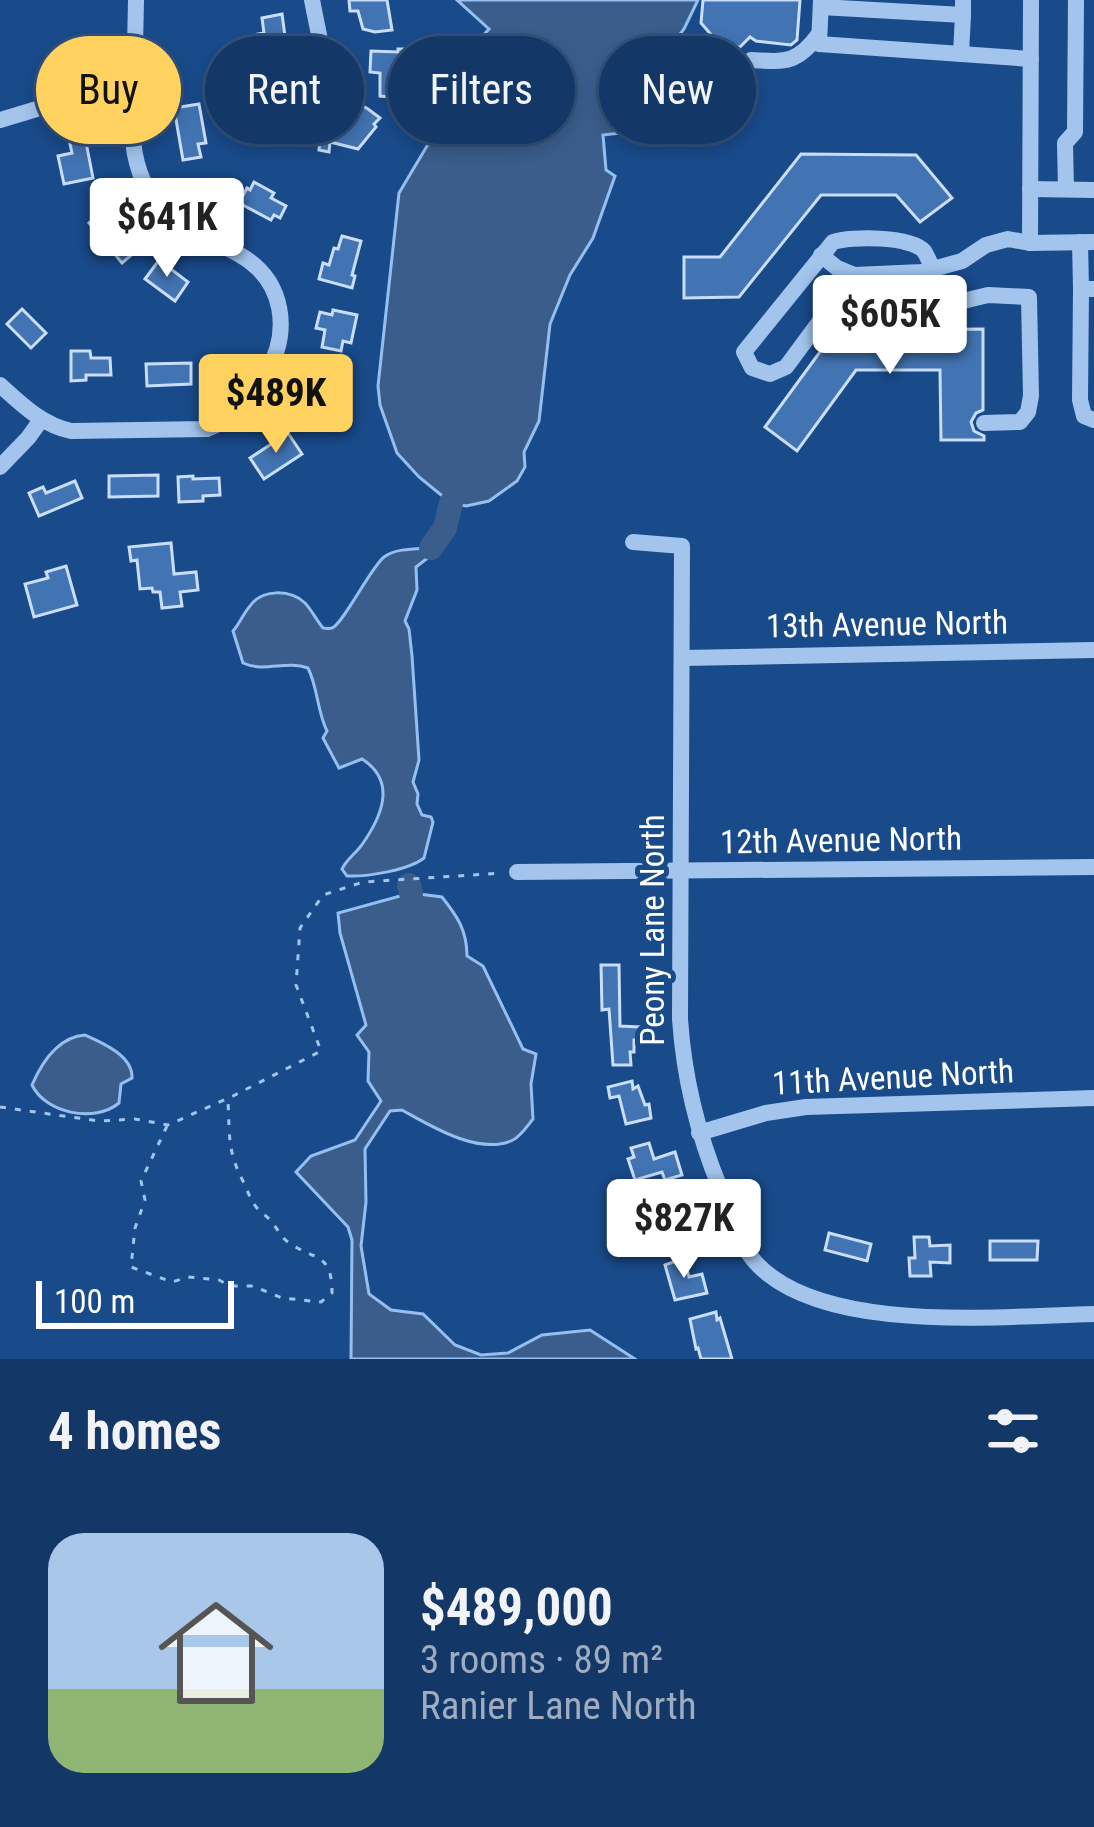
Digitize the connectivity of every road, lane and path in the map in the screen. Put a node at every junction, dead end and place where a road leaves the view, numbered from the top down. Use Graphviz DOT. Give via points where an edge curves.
graph roads {
  1 [pos="136,0"];
  2 [pos="312,0"];
  3 [pos="1031,0"];
  4 [pos="1076,0"];
  5 [pos="821,3"];
  6 [pos="963,8"];
  7 [pos="819,33"];
  8 [pos="135,36"];
  9 [pos="319,36"];
  10 [pos="962,54"];
  11 [pos="1031,59"];
  12 [pos="756,60"];
  13 [pos="36,109"];
  14 [pos="0,120"];
  15 [pos="133,144"];
  16 [pos="1030,190"];
  17 [pos="1066,190"];
  18 [pos="1094,190"];
  19 [pos="1087,242"];
  20 [pos="1030,243"];
  21 [pos="820,255"];
  22 [pos="929,271"];
  23 [pos="854,274"];
  24 [pos="1088,289"];
  25 [pos="1087,317"];
  26 [pos="0,385"];
  27 [pos="41,420"];
  28 [pos="1094,420"];
  29 [pos="984,423"];
  30 [pos="0,467"];
  31 [pos="633,542"];
  32 [pos="1094,650"];
  33 [pos="682,658"];
  34 [pos="1094,867"];
  35 [pos="517,872"];
  36 [pos="682,872"];
  37 [pos="1094,1098"];
  38 [pos="227,1099"];
  39 [pos="0,1107"];
  40 [pos="168,1124"];
  41 [pos="699,1133"];
  42 [pos="1094,1314"];
  1 -- 8 [label="street"];
  2 -- 9 [label="street"];
  3 -- 11 [label="street"];
  4 -- 17 [label="street"];
  5 -- 6 [label="street"];
  5 -- 7 [label="street"];
  6 -- 10 [label="street"];
  7 -- 10 [label="street" via="819,44"];
  7 -- 12 [label="street" via="799,57"];
  10 -- 11 [label="street"];
  11 -- 16 [label="street"];
  13 -- 14 [label="street"];
  15 -- 27 [label="street" via="144,184 169,217 267,278 283,317 275,358 241,410 207,429 70,431"];
  16 -- 17 [label="street"];
  16 -- 20 [label="street"];
  17 -- 18 [label="street"];
  19 -- 20 [label="street"];
  19 -- 24 [label="street"];
  20 -- 22 [label="street" via="1007,239"];
  21 -- 22 [label="street" via="844,238 909,241 922,249"];
  21 -- 23 [label="street"];
  21 -- 23 [label="street" via="744,352 752,368 770,374 787,367"];
  22 -- 23 [label="street"];
  22 -- 29 [label="street" via="934,301 1029,297 1028,412 1020,422"];
  24 -- 25 [label="street"];
  25 -- 28 [label="street" via="1080,400"];
  26 -- 27 [label="street"];
  27 -- 30 [label="street"];
  31 -- 33 [label="street, Peony Lane North" via="682,546"];
  32 -- 33 [label="street, 13th Avenue North"];
  33 -- 36 [label="street, Peony Lane North"];
  34 -- 36 [label="street, 12th Avenue North"];
  35 -- 36 [label="street, 12th Avenue North"];
  35 -- 38 [label="path" via="363,882 323,896 300,928 296,985 321,1052"];
  36 -- 41 [label="street, Peony Lane North" via="680,1019"];
  37 -- 41 [label="street, 11th Avenue North" via="806,1107"];
  38 -- 40 [label="path"];
  38 -- 40 [label="path" via="235,1168 281,1237 325,1262 332,1293 321,1302 219,1280 172,1282 131,1267 145,1200 141,1181"];
  39 -- 40 [label="path"];
  41 -- 42 [label="street, Peony Lane North" via="756,1263 830,1304 917,1317"];
}
